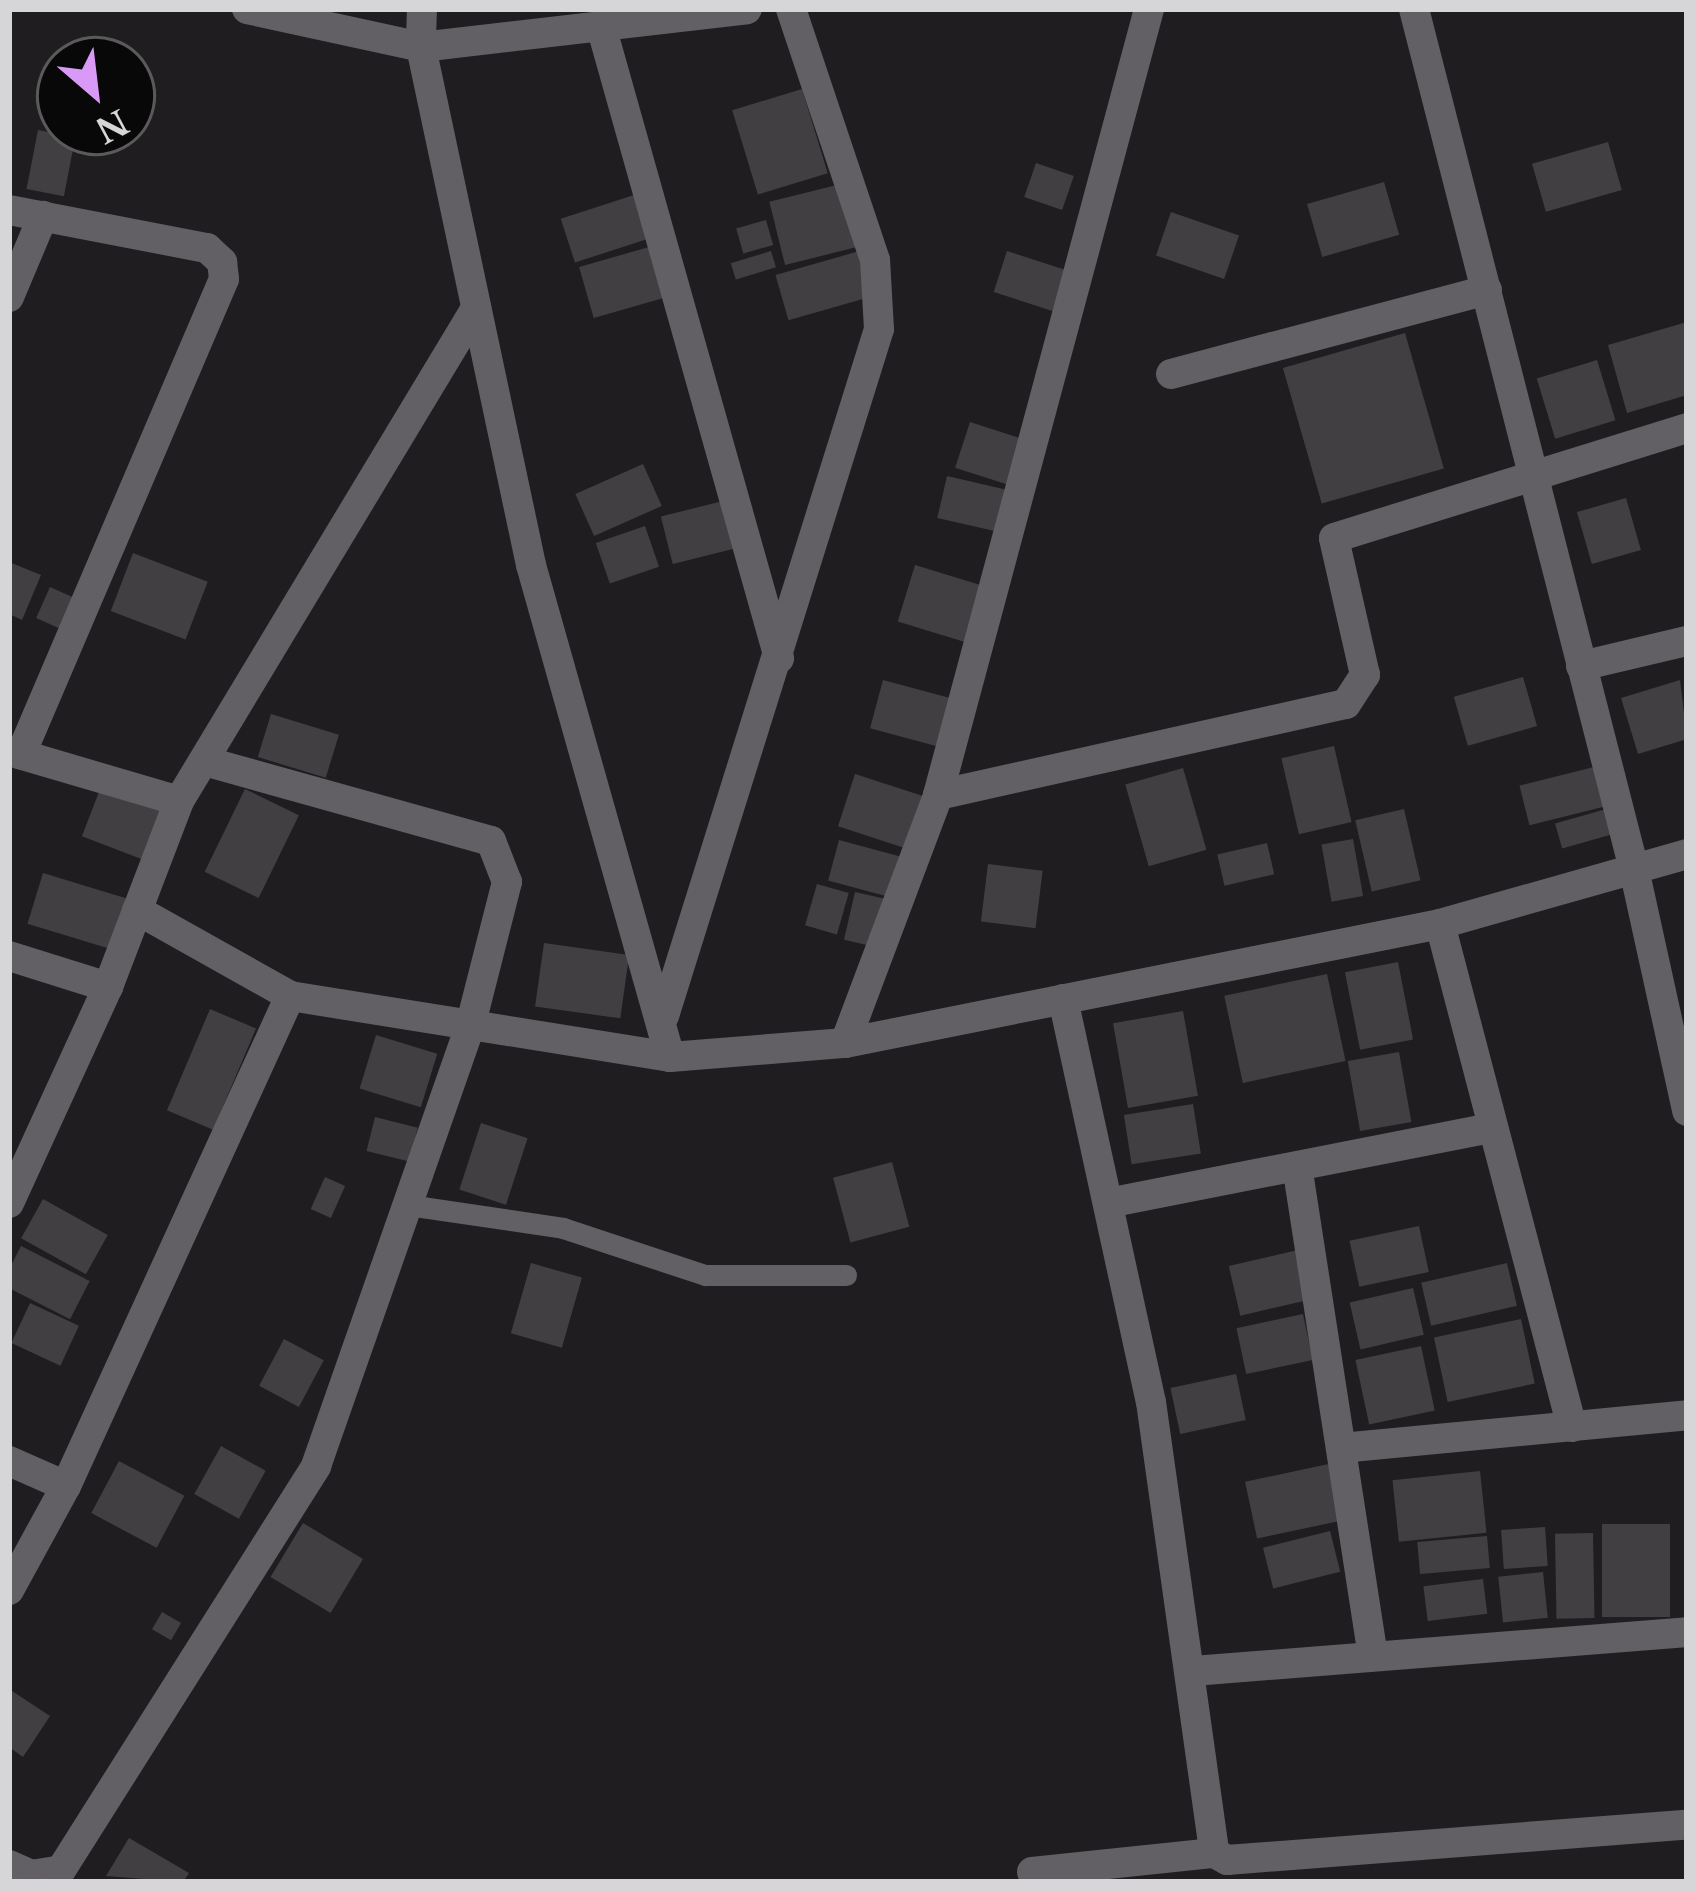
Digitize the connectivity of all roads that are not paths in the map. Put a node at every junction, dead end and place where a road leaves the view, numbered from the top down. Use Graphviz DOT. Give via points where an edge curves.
graph roads {
  1 [pos="247,9"];
  2 [pos="422,9"];
  3 [pos="747,9"];
  4 [pos="791,9"];
  5 [pos="1148,9"];
  6 [pos="1414,9"];
  7 [pos="655,14"];
  8 [pos="601,26"];
  9 [pos="421,47"];
  10 [pos="9,210"];
  11 [pos="43,216"];
  12 [pos="1487,290"];
  13 [pos="9,296"];
  14 [pos="476,308"];
  15 [pos="1171,374"];
  16 [pos="1687,428"];
  17 [pos="1535,472"];
  18 [pos="1687,641"];
  19 [pos="779,658"];
  20 [pos="1581,666"];
  21 [pos="15,752"];
  22 [pos="203,761"];
  23 [pos="938,795"];
  24 [pos="179,801"];
  25 [pos="1687,854"];
  26 [pos="1634,868"];
  27 [pos="137,910"];
  28 [pos="1440,924"];
  29 [pos="9,956"];
  30 [pos="108,987"];
  31 [pos="290,996"];
  32 [pos="1063,999"];
  33 [pos="664,1016"];
  34 [pos="470,1027"];
  35 [pos="845,1043"];
  36 [pos="670,1057"];
  37 [pos="1687,1111"];
  38 [pos="1491,1128"];
  39 [pos="1298,1172"];
  40 [pos="9,1203"];
  41 [pos="1108,1203"];
  42 [pos="408,1204"];
  43 [pos="846,1275"];
  44 [pos="1687,1415"];
  45 [pos="1572,1427"];
  46 [pos="1341,1448"];
  47 [pos="9,1461"];
  48 [pos="66,1486"];
  49 [pos="9,1590"];
  50 [pos="1687,1631"];
  51 [pos="1373,1656"];
  52 [pos="1193,1671"];
  53 [pos="1687,1826"];
  54 [pos="1203,1863"];
  55 [pos="9,1865"];
  56 [pos="1032,1872"];
  1 -- 9 [label="street"];
  2 -- 9 [label="street"];
  3 -- 7 [label="street"];
  4 -- 19 [label="street" via="882,298"];
  5 -- 23 [label="street"];
  6 -- 12 [label="street"];
  7 -- 8 [label="street"];
  8 -- 9 [label="street"];
  8 -- 19 [label="street"];
  9 -- 14 [label="street"];
  10 -- 11 [label="street"];
  11 -- 13 [label="street"];
  11 -- 21 [label="street" via="207,248 222,262 224,279"];
  12 -- 15 [label="street"];
  12 -- 17 [label="street"];
  14 -- 22 [label="street"];
  14 -- 33 [label="street" via="531,565"];
  16 -- 17 [label="street"];
  17 -- 20 [label="street"];
  17 -- 23 [label="street" via="1334,538 1365,675 1346,704"];
  18 -- 20 [label="street"];
  19 -- 33 [label="street"];
  20 -- 26 [label="street"];
  21 -- 24 [label="street"];
  22 -- 24 [label="street"];
  22 -- 34 [label="street" via="491,842 507,883"];
  23 -- 35 [label="street"];
  24 -- 27 [label="street"];
  25 -- 26 [label="street"];
  26 -- 28 [label="street"];
  26 -- 37 [label="street"];
  27 -- 30 [label="street"];
  27 -- 31 [label="street"];
  28 -- 32 [label="street"];
  28 -- 38 [label="street"];
  29 -- 30 [label="street"];
  30 -- 40 [label="street"];
  31 -- 34 [label="street"];
  31 -- 48 [label="street"];
  32 -- 35 [label="street"];
  32 -- 41 [label="street"];
  33 -- 36 [label="street"];
  34 -- 36 [label="street"];
  34 -- 42 [label="street"];
  35 -- 36 [label="street"];
  38 -- 39 [label="street"];
  38 -- 45 [label="street"];
  39 -- 41 [label="street"];
  39 -- 46 [label="street"];
  41 -- 52 [label="street" via="1151,1402"];
  42 -- 43 [label="lane" via="563,1228 705,1275"];
  42 -- 55 [label="street" via="316,1466 287,1517 61,1870 31,1875"];
  44 -- 45 [label="street"];
  45 -- 46 [label="street"];
  46 -- 51 [label="street"];
  47 -- 48 [label="street"];
  48 -- 49 [label="street"];
  50 -- 51 [label="street"];
  51 -- 52 [label="street"];
  52 -- 54 [label="street"];
  53 -- 54 [label="street"];
  54 -- 56 [label="street"];
}
